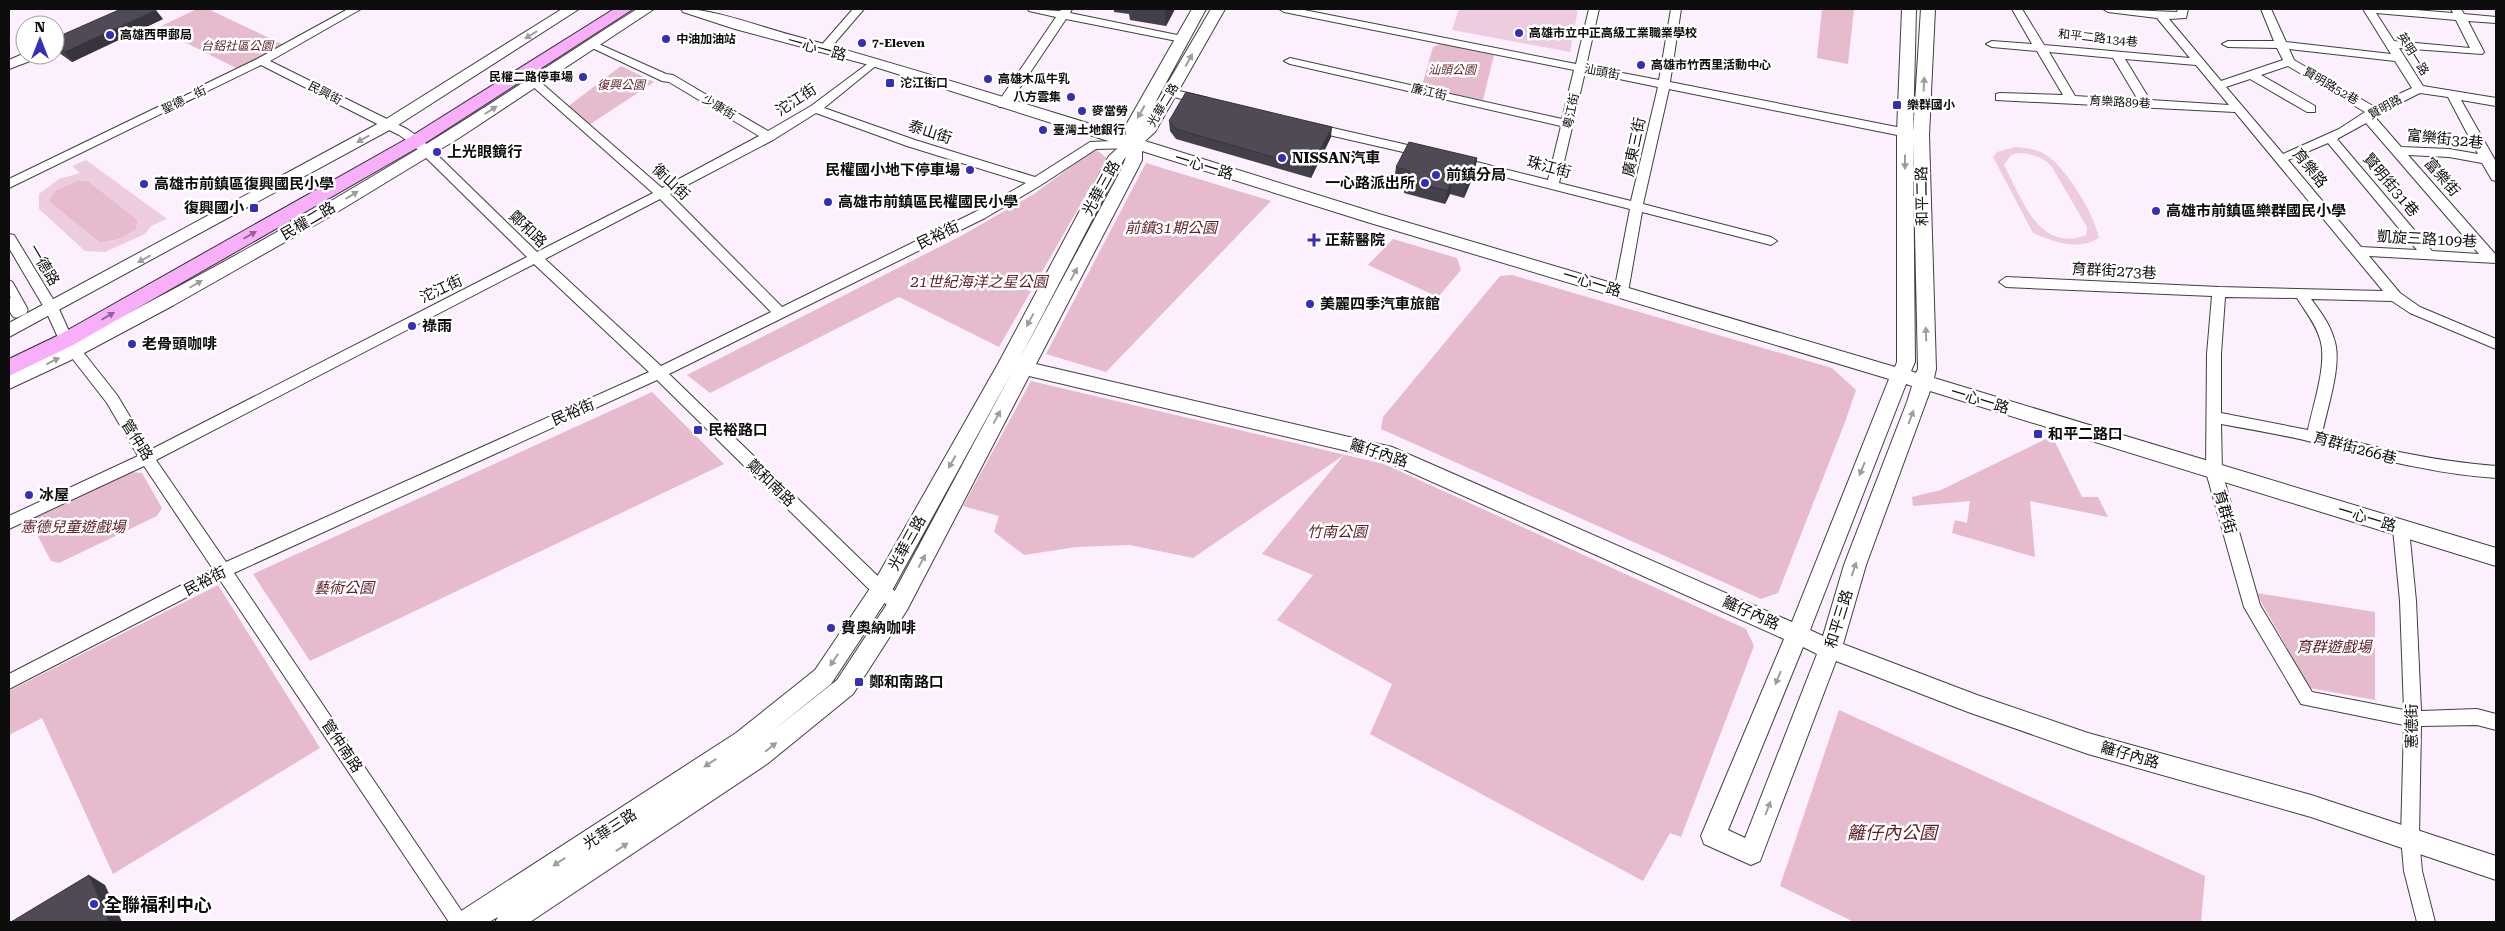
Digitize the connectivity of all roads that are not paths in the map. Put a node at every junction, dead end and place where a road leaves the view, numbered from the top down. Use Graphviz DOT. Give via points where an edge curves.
graph roads {
  1 [pos="356,9"];
  2 [pos="572,9"];
  3 [pos="596,9"];
  4 [pos="625,9"];
  5 [pos="647,9"];
  6 [pos="688,9"];
  7 [pos="859,9"];
  8 [pos="1033,9"];
  9 [pos="1198,9"];
  10 [pos="1218,9"];
  11 [pos="1284,9"];
  12 [pos="1594,9"];
  13 [pos="1676,9"];
  14 [pos="1909,9"];
  15 [pos="1928,9"];
  16 [pos="2017,9"];
  17 [pos="2108,9"];
  18 [pos="2183,9"];
  19 [pos="2266,9"];
  20 [pos="2368,9"];
  21 [pos="1065,12"];
  22 [pos="2458,12"];
  23 [pos="2160,14"];
  24 [pos="2496,20"];
  25 [pos="1182,39"];
  26 [pos="592,44"];
  27 [pos="1992,44"];
  28 [pos="2228,44"];
  29 [pos="2390,44"];
  30 [pos="2282,45"];
  31 [pos="2041,46"];
  32 [pos="823,50"];
  33 [pos="2116,54"];
  34 [pos="2399,58"];
  35 [pos="262,61"];
  36 [pos="1290,61"];
  37 [pos="874,62"];
  38 [pos="2201,62"];
  39 [pos="2289,62"];
  40 [pos="1581,68"];
  41 [pos="2252,75"];
  42 [pos="534,82"];
  43 [pos="1664,84"];
  44 [pos="2220,85"];
  45 [pos="2419,90"];
  46 [pos="1171,93"];
  47 [pos="2453,95"];
  48 [pos="2000,97"];
  49 [pos="2071,99"];
  50 [pos="2496,102"];
  51 [pos="2146,103"];
  52 [pos="1004,104"];
  53 [pos="1217,104"];
  54 [pos="815,109"];
  55 [pos="2239,109"];
  56 [pos="2311,109"];
  57 [pos="2370,114"];
  58 [pos="1302,124"];
  59 [pos="1568,124"];
  60 [pos="1913,134"];
  61 [pos="408,137"];
  62 [pos="769,137"];
  63 [pos="2329,137"];
  64 [pos="1134,144"];
  65 [pos="2398,151"];
  66 [pos="2281,159"];
  67 [pos="2489,160"];
  68 [pos="2496,177"];
  69 [pos="1038,182"];
  70 [pos="9,184"];
  71 [pos="1553,184"];
  72 [pos="662,194"];
  73 [pos="1637,208"];
  74 [pos="9,238"];
  75 [pos="1771,242"];
  76 [pos="2356,251"];
  77 [pos="2428,254"];
  78 [pos="2493,259"];
  79 [pos="537,260"];
  80 [pos="2006,282"];
  81 [pos="9,285"];
  82 [pos="1621,292"];
  83 [pos="2219,292"];
  84 [pos="2301,294"];
  85 [pos="2396,296"];
  86 [pos="9,302"];
  87 [pos="779,312"];
  88 [pos="9,331"];
  89 [pos="63,331"];
  90 [pos="2495,345"];
  91 [pos="9,350"];
  92 [pos="644,358"];
  93 [pos="1015,366"];
  94 [pos="9,368"];
  95 [pos="658,373"];
  96 [pos="1900,376"];
  97 [pos="9,382"];
  98 [pos="1923,382"];
  99 [pos="2214,417"];
  100 [pos="2314,437"];
  101 [pos="147,458"];
  102 [pos="2214,472"];
  103 [pos="2496,472"];
  104 [pos="9,524"];
  105 [pos="2401,529"];
  106 [pos="2496,558"];
  107 [pos="225,570"];
  108 [pos="890,597"];
  109 [pos="1797,633"];
  110 [pos="1830,649"];
  111 [pos="9,682"];
  112 [pos="2413,719"];
  113 [pos="2496,722"];
  114 [pos="2410,837"];
  115 [pos="2496,868"];
  116 [pos="460,922"];
  117 [pos="467,922"];
  118 [pos="508,922"];
  119 [pos="2426,922"];
  1 -- 35 [label="street, 聖德二街"];
  2 -- 61 [label="street, 民權二路, one-way"];
  3 -- 61 [label="main road, 民權二路"];
  4 -- 61 [label="main road, 民權二路"];
  5 -- 26 [label="street, 民權二路"];
  6 -- 32 [label="street, 一心一路"];
  7 -- 32 [label="street"];
  8 -- 21 [label="street"];
  9 -- 25 [label="street, 光華二路"];
  46 -- 10 [label="street, 光華二路, one-way"];
  11 -- 40 [label="street, 汕頭街"];
  12 -- 40 [label="street, 粵江街"];
  13 -- 43 [label="street, 廣東三街"];
  14 -- 60 [label="street, 和平二路"];
  60 -- 15 [label="street, 和平二路, one-way"];
  16 -- 31 [label="street"];
  17 -- 23 [label="street"];
  18 -- 23 [label="street" via="2182,16"];
  19 -- 30 [label="street"];
  20 -- 22 [label="street"];
  20 -- 29 [label="street, 英明一路"];
  21 -- 25 [label="street"];
  21 -- 52 [label="street"];
  22 -- 24 [label="street"];
  22 -- 29 [label="street" via="2478,52"];
  23 -- 38 [label="street, 育樂路"];
  25 -- 64 [label="street, 光華二路, one-way" via="1134,125"];
  26 -- 42 [label="street, 民權二路"];
  26 -- 62 [label="street, 少康街" via="668,78"];
  27 -- 31 [label="street, 和平二路134巷"];
  28 -- 30 [label="street"];
  29 -- 34 [label="street, 英明一路"];
  30 -- 34 [label="street"];
  30 -- 39 [label="street"];
  31 -- 33 [label="street, 和平二路134巷"];
  31 -- 49 [label="street"];
  32 -- 37 [label="street, 一心一路"];
  33 -- 38 [label="street, 和平二路134巷"];
  33 -- 51 [label="street"];
  34 -- 45 [label="street, 英明一路"];
  35 -- 61 [label="street, 民興街"];
  35 -- 70 [label="street, 聖德二街"];
  36 -- 59 [label="street, 廉江街"];
  37 -- 52 [label="street, 一心一路"];
  37 -- 54 [label="street, 沱江街"];
  38 -- 44 [label="street, 育樂路"];
  39 -- 41 [label="street"];
  39 -- 57 [label="street, 賢明路52巷"];
  40 -- 43 [label="street, 汕頭街"];
  40 -- 59 [label="street, 粵江街"];
  41 -- 44 [label="street"];
  41 -- 56 [label="street"];
  61 -- 42 [label="street, 民權二路, one-way"];
  42 -- 72 [label="street, 衡山街"];
  43 -- 60 [label="street, 汕頭街"];
  43 -- 73 [label="street, 廣東三街"];
  44 -- 55 [label="street, 育樂路"];
  45 -- 47 [label="street, 賢明路"];
  45 -- 57 [label="street, 賢明路"];
  46 -- 53 [label="street"];
  46 -- 64 [label="street, 光華二路" via="1147,132"];
  47 -- 50 [label="street, 賢明路"];
  47 -- 67 [label="street"];
  48 -- 49 [label="street, 育樂路89巷"];
  49 -- 51 [label="street, 育樂路89巷"];
  51 -- 55 [label="street, 育樂路89巷"];
  52 -- 64 [label="street, 一心一路"];
  54 -- 62 [label="street, 沱江街"];
  54 -- 69 [label="street, 泰山街"];
  55 -- 66 [label="street, 育樂路"];
  57 -- 63 [label="street, 賢明路"];
  57 -- 65 [label="street, 富樂街"];
  58 -- 71 [label="street, 珠江街"];
  59 -- 71 [label="street, 粵江街"];
  60 -- 96 [label="street, 和平二路, one-way" via="1906,362"];
  98 -- 60 [label="street, 和平二路, one-way" via="1927,369"];
  61 -- 79 [label="street, 鄭和路"];
  61 -- 89 [label="main road, 民權二路"];
  61 -- 89 [label="street, 民權二路, one-way"];
  62 -- 72 [label="street, 沱江街"];
  63 -- 66 [label="street, 賢明路"];
  63 -- 77 [label="street, 賢明街31巷"];
  64 -- 69 [label="street, 民裕街" via="1094,145"];
  64 -- 82 [label="street, 一心一路"];
  64 -- 93 [label="street, 光華三路" via="1134,160"];
  65 -- 67 [label="street, 富樂街32巷" via="2449,153"];
  65 -- 78 [label="street, 富樂街"];
  66 -- 76 [label="street, 育樂路"];
  67 -- 68 [label="street"];
  69 -- 87 [label="street, 民裕街" via="980,215"];
  71 -- 73 [label="street, 珠江街"];
  72 -- 79 [label="street, 沱江街"];
  72 -- 87 [label="street, 衡山街"];
  73 -- 75 [label="street, 珠江街"];
  73 -- 82 [label="street, 廣東三街"];
  74 -- 89 [label="street, 一德路"];
  76 -- 77 [label="street, 凱旋三路109巷"];
  76 -- 85 [label="street, 育樂路"];
  77 -- 78 [label="street, 凱旋三路109巷"];
  79 -- 92 [label="street, 鄭和路"];
  79 -- 101 [label="street, 沱江街" via="417,318"];
  80 -- 83 [label="street, 育群街273巷"];
  81 -- 86 [label="street" via="24,310 16,314"];
  82 -- 96 [label="street, 一心一路"];
  83 -- 84 [label="street"];
  83 -- 99 [label="street, 育群街" via="2214,354"];
  84 -- 85 [label="street"];
  84 -- 100 [label="street" via="2329,343"];
  85 -- 90 [label="street, 育樂路" via="2415,310"];
  87 -- 95 [label="street, 民裕街"];
  88 -- 89 [label="street, 民權二路"];
  89 -- 91 [label="main road, 民權二路"];
  89 -- 94 [label="main road, 民權二路"];
  97 -- 89 [label="street, 民權二路, one-way"];
  89 -- 101 [label="street, 管仲路" via="112,399"];
  92 -- 95 [label="street, 鄭和南路"];
  93 -- 108 [label="street, 光華三路"];
  93 -- 109 [label="street, 籬仔內路" via="1385,452"];
  95 -- 107 [label="street, 民裕街"];
  95 -- 108 [label="street, 鄭和南路"];
  96 -- 98 [label="street, 一心一路"];
  96 -- 109 [label="street, 和平三路, one-way"];
  98 -- 102 [label="street, 一心一路"];
  110 -- 98 [label="street, 和平三路, one-way" via="1855,565"];
  99 -- 100 [label="street, 育群街266巷"];
  99 -- 102 [label="street, 育群街"];
  100 -- 103 [label="street, 育群街266巷" via="2393,458 2445,468"];
  101 -- 104 [label="street, 沱江街"];
  101 -- 107 [label="street, 管仲路"];
  102 -- 105 [label="street, 一心一路"];
  102 -- 112 [label="street, 育群街" via="2252,608 2308,700"];
  105 -- 106 [label="street, 一心一路"];
  105 -- 112 [label="street, 憲德街"];
  107 -- 111 [label="street, 民裕街"];
  107 -- 116 [label="street, 管仲南路"];
  108 -- 117 [label="street, 光華三路, one-way" via="823,677 744,740"];
  118 -- 108 [label="street, 光華三路, one-way" via="758,756 845,687"];
  109 -- 110 [label="street, 籬仔內路"];
  109 -- 110 [label="street, 和平三路, one-way" via="1713,836 1751,853"];
  110 -- 114 [label="street, 籬仔內路" via="2028,724"];
  112 -- 113 [label="street, 育群街" via="2478,717"];
  112 -- 114 [label="street, 憲德街"];
  114 -- 115 [label="street, 籬仔內路"];
  114 -- 119 [label="street, 憲德街" via="2413,871"];
}
